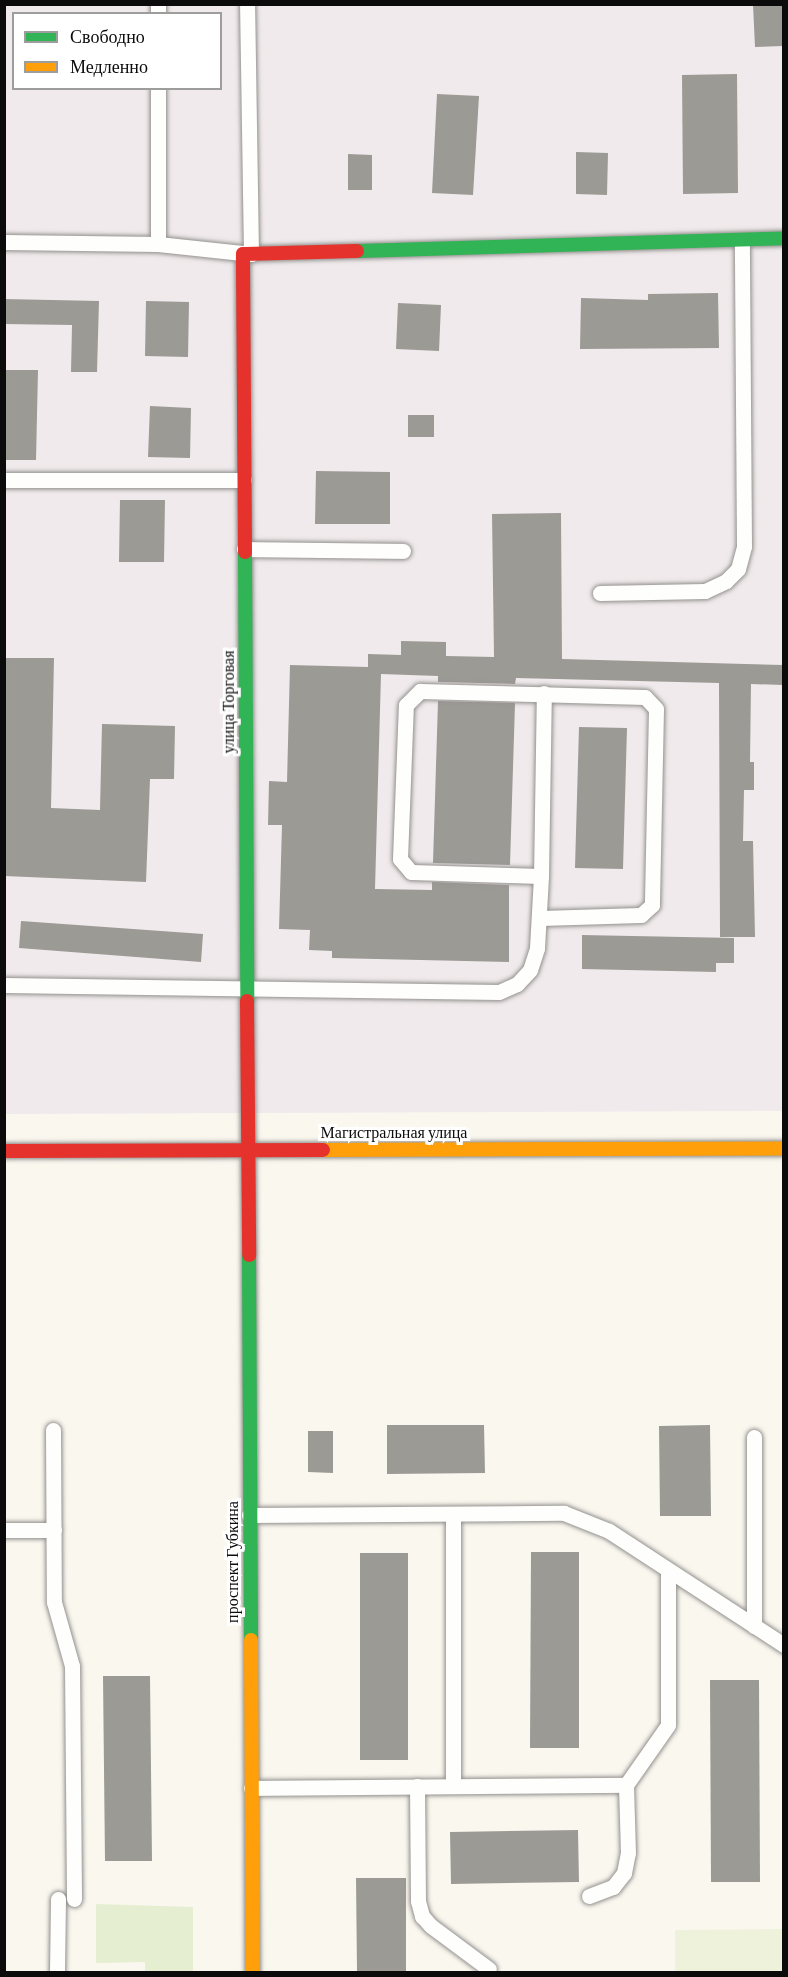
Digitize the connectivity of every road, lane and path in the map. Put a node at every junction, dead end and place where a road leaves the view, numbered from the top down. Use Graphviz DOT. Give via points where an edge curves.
graph roads {
  1 [pos="247,4"];
  2 [pos="158,90"];
  3 [pos="783,238"];
  4 [pos="742,240"];
  5 [pos="4,242"];
  6 [pos="158,244"];
  7 [pos="247,254"];
  8 [pos="4,480"];
  9 [pos="244,480"];
  10 [pos="244,549"];
  11 [pos="402,551"];
  12 [pos="600,593"];
  13 [pos="544,693"];
  14 [pos="541,876"];
  15 [pos="540,918"];
  16 [pos="4,985"];
  17 [pos="246,989"];
  18 [pos="783,1148"];
  19 [pos="4,1151"];
  20 [pos="247,1151"];
  21 [pos="53,1430"];
  22 [pos="754,1437"];
  23 [pos="453,1514"];
  24 [pos="249,1515"];
  25 [pos="4,1530"];
  26 [pos="54,1530"];
  27 [pos="668,1570"];
  28 [pos="754,1626"];
  29 [pos="783,1645"];
  30 [pos="626,1785"];
  31 [pos="417,1786"];
  32 [pos="453,1786"];
  33 [pos="251,1788"];
  34 [pos="589,1896"];
  35 [pos="489,1969"];
  36 [pos="57,1972"];
  37 [pos="253,1972"];
  1 -- 7 [label="lane"];
  2 -- 6 [label="lane"];
  3 -- 4 [label="street"];
  4 -- 7 [label="street"];
  4 -- 12 [label="lane" via="744,546 738,569 726,581 705,591"];
  5 -- 6 [label="lane"];
  6 -- 7 [label="lane"];
  7 -- 9 [label="street, улица Торговая"];
  8 -- 9 [label="lane"];
  9 -- 10 [label="street, улица Торговая"];
  10 -- 11 [label="lane"];
  10 -- 17 [label="street, улица Торговая"];
  13 -- 14 [label="lane"];
  13 -- 14 [label="lane" via="420,691 406,705 400,860 411,872"];
  13 -- 15 [label="lane" via="645,697 656,709 652,905 641,915"];
  14 -- 15 [label="lane"];
  15 -- 17 [label="lane" via="530,970 518,984 499,992"];
  16 -- 17 [label="lane"];
  17 -- 20 [label="street, улица Торговая"];
  18 -- 20 [label="street, Магистральная улица"];
  19 -- 20 [label="street, Магистральная улица"];
  20 -- 24 [label="street, проспект Губкина"];
  21 -- 26 [label="lane"];
  22 -- 28 [label="lane"];
  23 -- 24 [label="lane"];
  23 -- 27 [label="lane" via="564,1513 609,1531"];
  23 -- 32 [label="lane"];
  24 -- 33 [label="street, проспект Губкина"];
  25 -- 26 [label="lane"];
  26 -- 36 [label="lane" via="54,1602 72,1666 66,1899"];
  27 -- 28 [label="lane"];
  27 -- 30 [label="lane" via="668,1725"];
  28 -- 29 [label="lane"];
  30 -- 32 [label="lane"];
  30 -- 34 [label="lane" via="628,1853 624,1873 612,1887"];
  31 -- 32 [label="lane"];
  31 -- 33 [label="lane"];
  31 -- 35 [label="lane" via="418,1901 423,1916"];
  33 -- 37 [label="street, проспект Губкина"];
}
